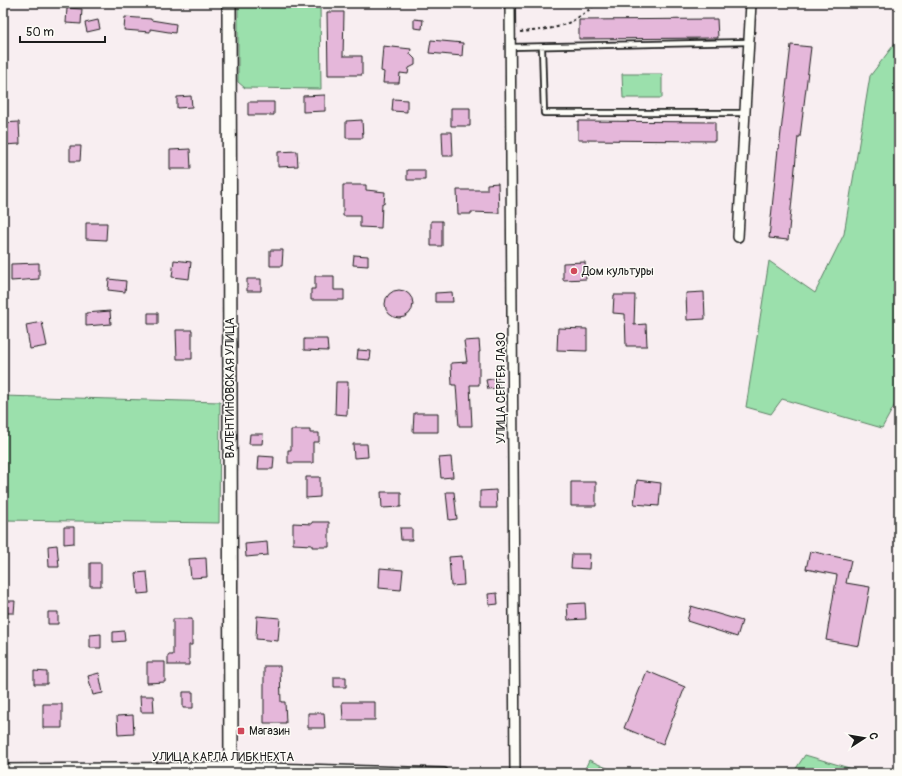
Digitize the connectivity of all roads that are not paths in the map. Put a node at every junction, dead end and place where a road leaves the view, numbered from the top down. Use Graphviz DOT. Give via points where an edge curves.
graph roads {
  1 [pos="229,3"];
  2 [pos="510,3"];
  3 [pos="751,3"];
  4 [pos="749,42"];
  5 [pos="510,47"];
  6 [pos="542,47"];
  7 [pos="745,113"];
  8 [pos="738,237"];
  9 [pos="3,769"];
  10 [pos="231,770"];
  11 [pos="444,773"];
  12 [pos="515,773"];
  1 -- 10 [label="main road, ВАЛЕНТИНОВСКАЯ УЛИЦА"];
  2 -- 5 [label="street, УЛИЦА СЕРГЕЯ ЛАЗО"];
  3 -- 4 [label="street"];
  4 -- 6 [label="lane"];
  4 -- 7 [label="street"];
  5 -- 6 [label="lane"];
  5 -- 12 [label="street, УЛИЦА СЕРГЕЯ ЛАЗО"];
  6 -- 7 [label="lane" via="544,113"];
  7 -- 8 [label="street"];
  9 -- 10 [label="street, УЛИЦА КАРЛА ЛИБКНЕХТА"];
  10 -- 11 [label="street, УЛИЦА КАРЛА ЛИБКНЕХТА"];
}
